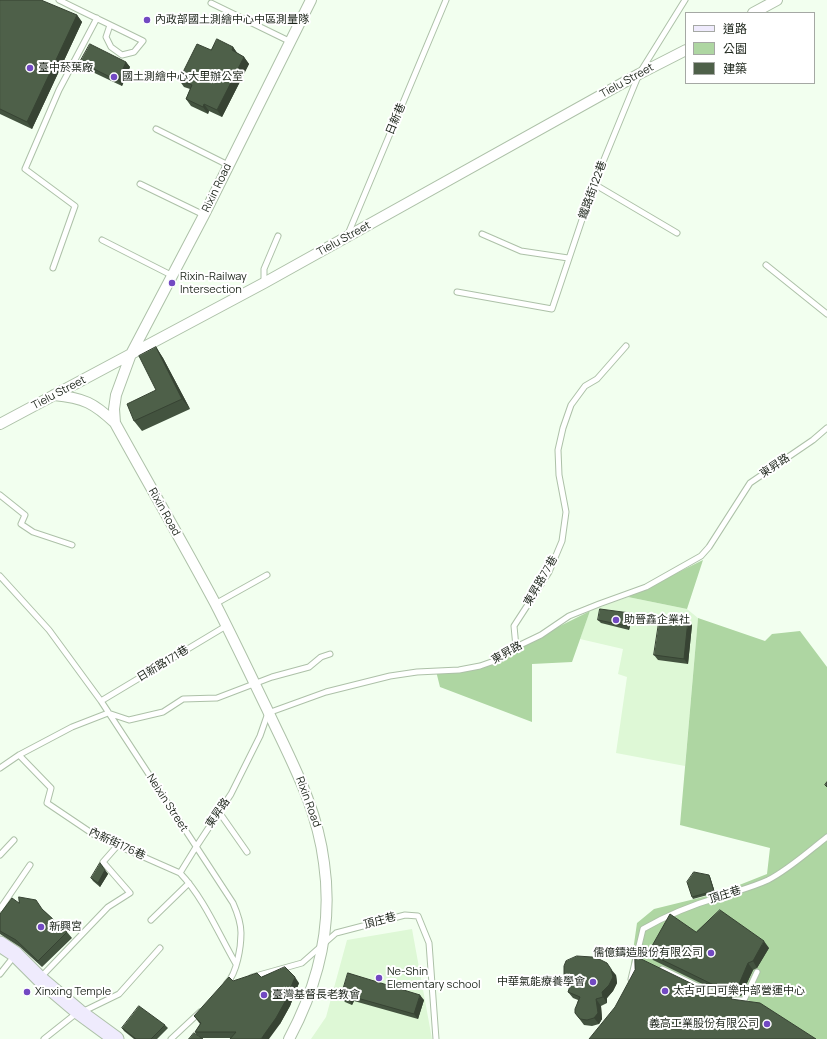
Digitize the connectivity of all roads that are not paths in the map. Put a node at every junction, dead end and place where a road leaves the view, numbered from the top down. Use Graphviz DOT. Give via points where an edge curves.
graph roads {
  1 [pos="59,0"];
  2 [pos="311,0"];
  3 [pos="446,0"];
  4 [pos="685,0"];
  5 [pos="777,0"];
  6 [pos="211,3"];
  7 [pos="755,12"];
  8 [pos="97,18"];
  9 [pos="110,25"];
  10 [pos="291,42"];
  11 [pos="685,51"];
  12 [pos="639,74"];
  13 [pos="156,130"];
  14 [pos="228,165"];
  15 [pos="140,184"];
  16 [pos="594,184"];
  17 [pos="204,215"];
  18 [pos="677,233"];
  19 [pos="482,234"];
  20 [pos="278,236"];
  21 [pos="347,237"];
  22 [pos="102,240"];
  23 [pos="568,258"];
  24 [pos="766,266"];
  25 [pos="53,268"];
  26 [pos="173,276"];
  27 [pos="264,283"];
  28 [pos="457,292"];
  29 [pos="827,314"];
  30 [pos="626,346"];
  31 [pos="131,354"];
  32 [pos="54,395"];
  33 [pos="116,423"];
  34 [pos="0,424"];
  35 [pos="827,428"];
  36 [pos="0,495"];
  37 [pos="72,545"];
  38 [pos="267,575"];
  39 [pos="0,576"];
  40 [pos="215,604"];
  41 [pos="226,626"];
  42 [pos="516,647"];
  43 [pos="330,654"];
  44 [pos="255,684"];
  45 [pos="101,701"];
  46 [pos="268,713"];
  47 [pos="108,714"];
  48 [pos="19,755"];
  49 [pos="0,768"];
  50 [pos="219,812"];
  51 [pos="827,837"];
  52 [pos="14,840"];
  53 [pos="118,846"];
  54 [pos="196,846"];
  55 [pos="247,852"];
  56 [pos="0,855"];
  57 [pos="30,865"];
  58 [pos="180,873"];
  59 [pos="189,883"];
  60 [pos="0,909"];
  61 [pos="151,920"];
  62 [pos="0,944"];
  63 [pos="323,946"];
  64 [pos="160,948"];
  65 [pos="15,954"];
  66 [pos="637,957"];
  67 [pos="644,960"];
  68 [pos="236,964"];
  69 [pos="658,967"];
  70 [pos="757,972"];
  71 [pos="0,974"];
  72 [pos="232,978"];
  73 [pos="246,978"];
  74 [pos="40,979"];
  75 [pos="239,980"];
  76 [pos="630,982"];
  77 [pos="222,989"];
  78 [pos="202,1010"];
  79 [pos="79,1012"];
  80 [pos="44,1039"];
  81 [pos="116,1039"];
  82 [pos="171,1039"];
  83 [pos="289,1039"];
  84 [pos="436,1039"];
  1 -- 8 [label="lane"];
  2 -- 10 [label="street, Rixin Road"];
  3 -- 21 [label="lane, 日新巷"];
  4 -- 12 [label="lane, 鐵路街122巷"];
  5 -- 7 [label="street"];
  6 -- 10 [label="lane"];
  8 -- 9 [label="lane"];
  8 -- 25 [label="lane" via="59,90 25,168 74,206"];
  9 -- 9 [label="lane" via="142,41 134,52 122,55 111,47 106,37"];
  10 -- 14 [label="street, Rixin Road"];
  11 -- 12 [label="street, Tielu Street"];
  12 -- 16 [label="lane, 鐵路街122巷"];
  12 -- 21 [label="street, Tielu Street"];
  13 -- 14 [label="lane"];
  14 -- 17 [label="street, Rixin Road"];
  15 -- 17 [label="lane"];
  16 -- 18 [label="lane"];
  16 -- 23 [label="lane, 鐵路街122巷"];
  17 -- 26 [label="street, Rixin Road"];
  19 -- 23 [label="lane" via="521,251"];
  20 -- 27 [label="lane" via="264,269"];
  21 -- 27 [label="street, Tielu Street"];
  22 -- 26 [label="lane"];
  23 -- 28 [label="lane, 鐵路街122巷" via="552,309"];
  24 -- 29 [label="lane"];
  26 -- 31 [label="street, Rixin Road"];
  27 -- 31 [label="street, Tielu Street"];
  30 -- 42 [label="lane, 東昇路77巷" via="598,379 585,386 571,405 558,450 559,475 566,512 562,542 549,572 514,626"];
  31 -- 32 [label="street, Tielu Street"];
  31 -- 33 [label="street, Rixin Road" via="116,394"];
  32 -- 33 [label="street" via="87,401"];
  32 -- 34 [label="street, Tielu Street"];
  33 -- 40 [label="street, Rixin Road"];
  35 -- 42 [label="lane, 東昇路" via="814,440 750,483 701,556 646,587 569,616 541,635"];
  36 -- 37 [label="lane" via="25,515 21,524 33,532"];
  38 -- 40 [label="lane"];
  39 -- 45 [label="lane, Neixin Street" via="49,630"];
  40 -- 41 [label="street, Rixin Road"];
  41 -- 44 [label="street, Rixin Road"];
  41 -- 45 [label="lane, 日新路171巷"];
  42 -- 46 [label="lane, 東昇路" via="497,660 480,666 390,676 326,692"];
  43 -- 44 [label="lane" via="321,657 309,667"];
  44 -- 46 [label="street, Rixin Road"];
  44 -- 47 [label="lane" via="217,698 183,699 163,712 129,720"];
  45 -- 47 [label="lane, Neixin Street"];
  46 -- 50 [label="lane, 東昇路" via="260,736"];
  46 -- 63 [label="street, Rixin Road" via="305,789 319,834 326,876"];
  47 -- 48 [label="lane" via="72,727"];
  47 -- 54 [label="lane, Neixin Street"];
  48 -- 49 [label="lane"];
  48 -- 53 [label="lane, 內新街176巷" via="51,788 47,803 96,836"];
  50 -- 54 [label="lane, 東昇路"];
  50 -- 55 [label="lane"];
  51 -- 66 [label="lane, 頂庄巷" via="769,879 654,922 643,929"];
  52 -- 56 [label="lane"];
  53 -- 58 [label="lane, 內新街176巷"];
  53 -- 74 [label="lane" via="103,862 130,893 108,907"];
  54 -- 58 [label="lane"];
  54 -- 68 [label="lane, Neixin Street" via="233,903 239,918 241,932"];
  57 -- 60 [label="lane"];
  58 -- 59 [label="lane, 內新街176巷"];
  59 -- 61 [label="lane"];
  59 -- 68 [label="lane, 內新街176巷"];
  62 -- 65 [label="street"];
  63 -- 73 [label="lane, 頂庄巷" via="302,962"];
  63 -- 83 [label="street, Rixin Road" via="318,970 302,1016"];
  63 -- 84 [label="lane, 頂庄巷" via="336,933 405,915 418,916 429,942"];
  64 -- 79 [label="lane" via="118,994"];
  65 -- 71 [label="lane"];
  65 -- 74 [label="street"];
  66 -- 67 [label="lane"];
  66 -- 76 [label="lane, 頂庄巷"];
  68 -- 72 [label="lane, Neixin Street"];
  69 -- 70 [label="lane" via="726,1000 744,1000"];
  72 -- 75 [label="lane"];
  72 -- 77 [label="lane, Neixin Street"];
  74 -- 79 [label="street"];
  78 -- 82 [label="lane"];
  79 -- 80 [label="lane"];
  79 -- 81 [label="street"];
}
